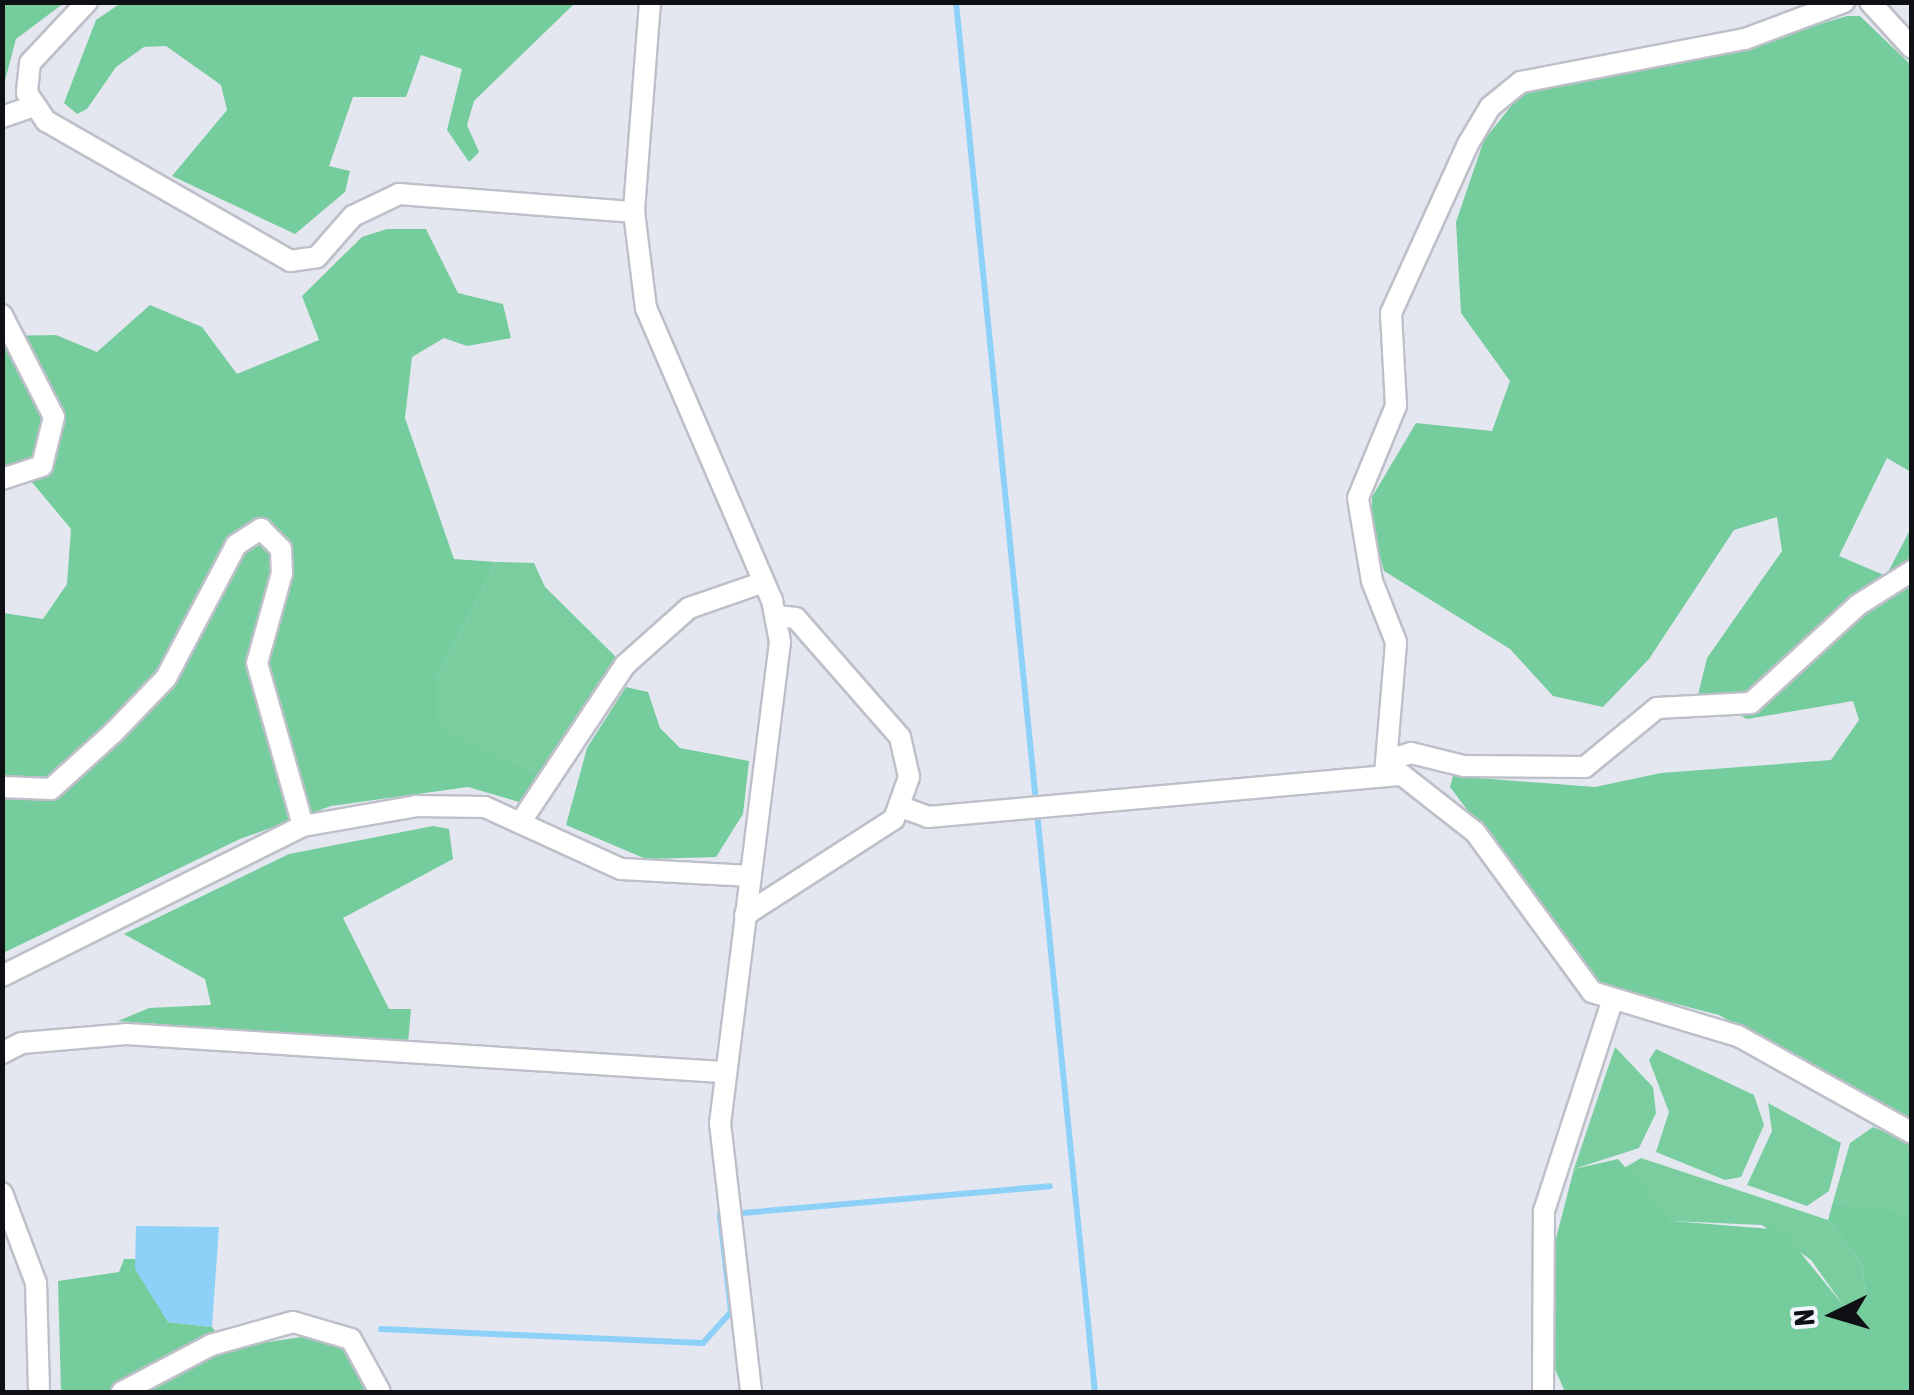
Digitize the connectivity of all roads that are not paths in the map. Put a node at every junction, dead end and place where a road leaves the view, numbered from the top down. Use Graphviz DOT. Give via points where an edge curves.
graph roads {
  1 [pos="87,2"];
  2 [pos="650,2"];
  3 [pos="1844,2"];
  4 [pos="1870,2"];
  5 [pos="1912,48"];
  6 [pos="34,106"];
  7 [pos="2,117"];
  8 [pos="634,212"];
  9 [pos="2,315"];
  10 [pos="2,480"];
  11 [pos="1912,571"];
  12 [pos="764,582"];
  13 [pos="776,616"];
  14 [pos="1386,767"];
  15 [pos="2,787"];
  16 [pos="901,807"];
  17 [pos="520,823"];
  18 [pos="303,826"];
  19 [pos="751,876"];
  20 [pos="746,915"];
  21 [pos="2,976"];
  22 [pos="1612,1005"];
  23 [pos="2,1053"];
  24 [pos="722,1072"];
  25 [pos="1912,1133"];
  26 [pos="2,1193"];
  27 [pos="39,1392"];
  28 [pos="122,1392"];
  29 [pos="380,1392"];
  30 [pos="752,1392"];
  31 [pos="1543,1392"];
  1 -- 6 [label="street" via="30,63"];
  2 -- 8 [label="street"];
  3 -- 14 [label="street" via="1760,35 1522,82 1490,107 1391,313 1396,406 1358,498 1372,581 1396,642"];
  4 -- 5 [label="street"];
  6 -- 7 [label="street"];
  6 -- 8 [label="street" via="127,171 290,261 317,257 353,216 399,194"];
  8 -- 12 [label="street" via="660,351"];
  9 -- 10 [label="street" via="54,416 42,466"];
  11 -- 14 [label="street" via="1858,606 1751,703 1657,708 1585,767 1464,766 1412,753"];
  12 -- 13 [label="street"];
  12 -- 17 [label="street" via="689,608 625,665"];
  13 -- 16 [label="street" via="796,618 900,737 909,777"];
  13 -- 19 [label="street" via="778,700"];
  14 -- 16 [label="street" via="1026,809 928,817"];
  14 -- 22 [label="street" via="1465,822 1592,992"];
  15 -- 18 [label="street" via="51,788 114,733 166,678 236,545 260,529 281,549 282,572 257,663"];
  16 -- 20 [label="street"];
  17 -- 18 [label="street" via="452,804"];
  17 -- 19 [label="street" via="621,869"];
  18 -- 21 [label="street"];
  19 -- 20 [label="street"];
  20 -- 24 [label="street"];
  22 -- 25 [label="street" via="1738,1036"];
  22 -- 31 [label="street" via="1544,1211"];
  23 -- 24 [label="street" via="22,1043 126,1034"];
  24 -- 30 [label="street" via="720,1122"];
  26 -- 27 [label="street" via="36,1282"];
  28 -- 29 [label="street" via="211,1346 293,1322 351,1339"];
}
